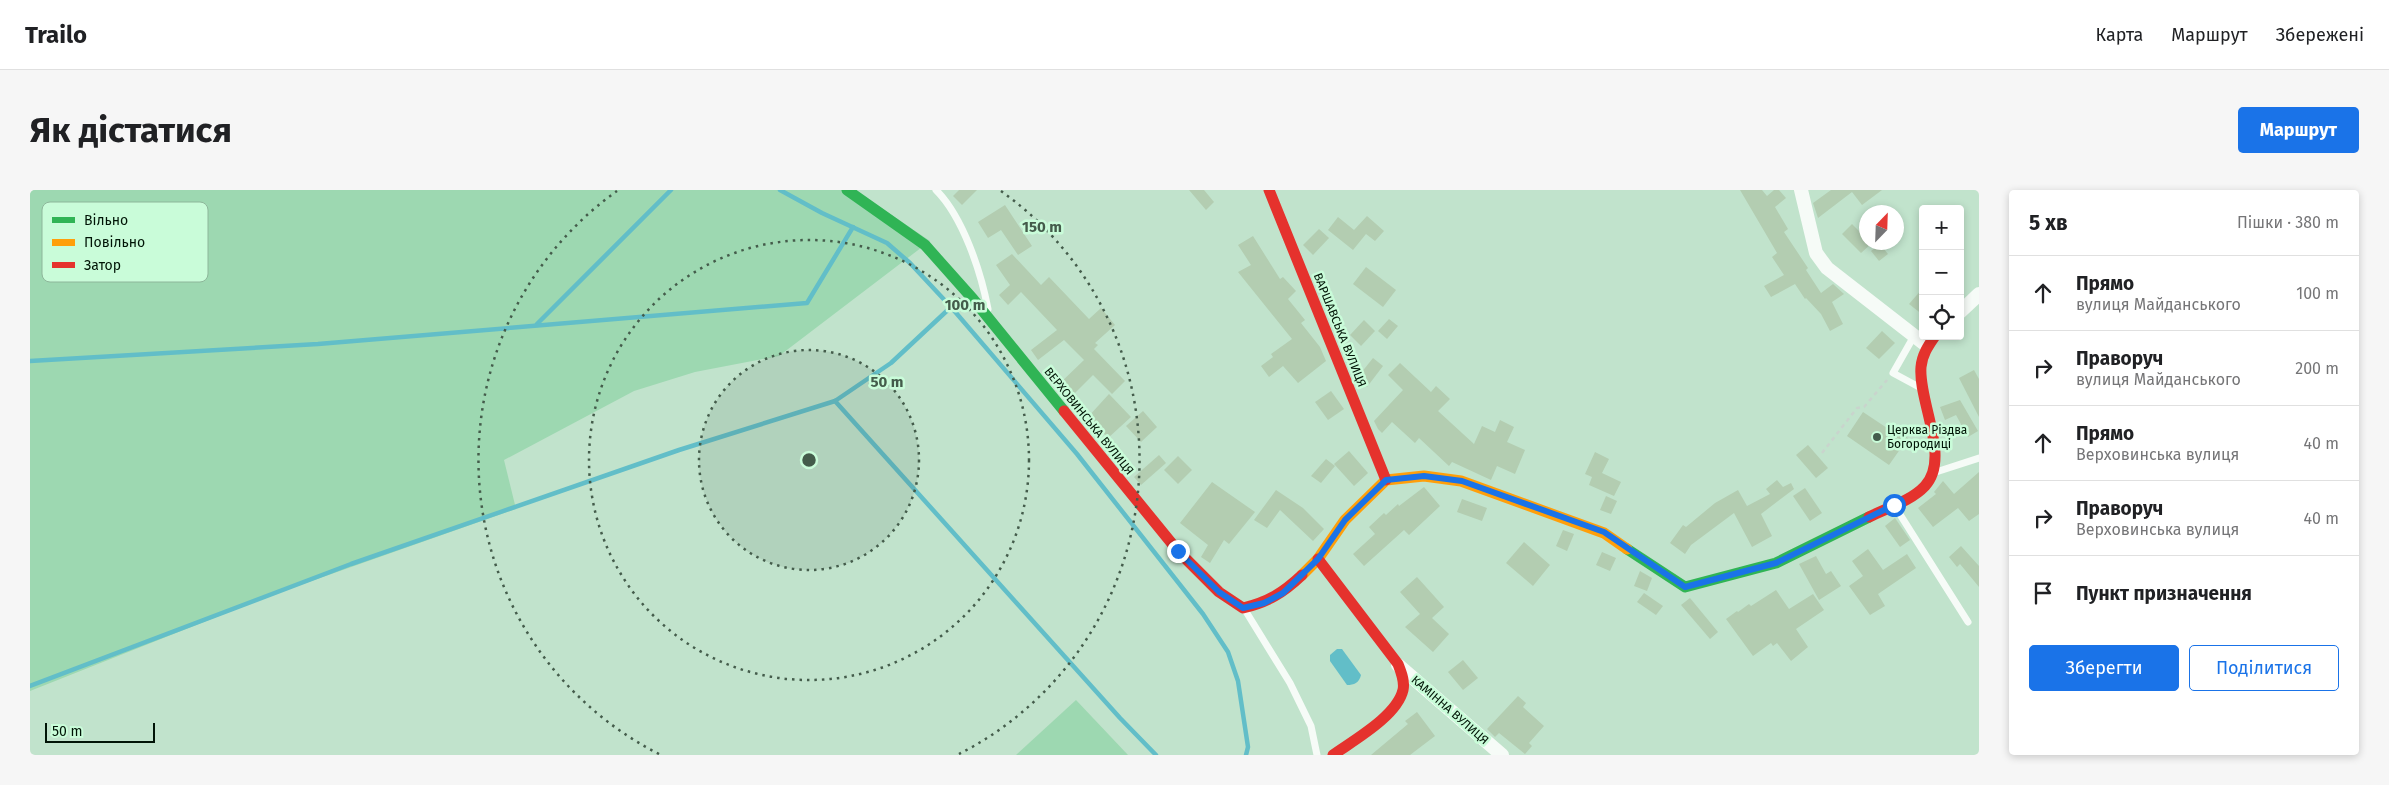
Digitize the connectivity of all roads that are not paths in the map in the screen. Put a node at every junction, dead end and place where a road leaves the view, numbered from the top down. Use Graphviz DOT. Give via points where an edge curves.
graph roads {
  1 [pos="847,190"];
  2 [pos="936,190"];
  3 [pos="1269,190"];
  4 [pos="1801,190"];
  5 [pos="1979,294"];
  6 [pos="1964,308"];
  7 [pos="989,320"];
  8 [pos="1914,336"];
  9 [pos="1931,341"];
  10 [pos="1923,389"];
  11 [pos="1979,458"];
  12 [pos="1933,472"];
  13 [pos="1386,480"];
  14 [pos="1894,505"];
  15 [pos="1318,559"];
  16 [pos="1243,608"];
  17 [pos="1968,622"];
  18 [pos="1398,664"];
  19 [pos="1316,755"];
  20 [pos="1333,755"];
  21 [pos="1502,755"];
  1 -- 7 [label="street, ВЕРХОВИНСЬКА ВУЛИЦЯ" via="925,246"];
  2 -- 7 [label="lane" via="949,203 982,277"];
  3 -- 13 [label="street, ВАРШАВСЬКА ВУЛИЦЯ"];
  4 -- 8 [label="street" via="1816,253 1827,268"];
  5 -- 6 [label="street"];
  7 -- 16 [label="street, ВЕРХОВИНСЬКА ВУЛИЦЯ" via="1178,551 1219,592"];
  8 -- 9 [label="street"];
  8 -- 10 [label="lane" via="1892,373"];
  9 -- 10 [label="street" via="1920,373"];
  10 -- 12 [label="street" via="1933,444"];
  11 -- 12 [label="lane"];
  12 -- 14 [label="street" via="1916,494"];
  13 -- 14 [label="street" via="1424,476 1462,481 1532,505 1604,532 1685,587 1776,563"];
  13 -- 15 [label="street" via="1345,520"];
  14 -- 17 [label="lane"];
  15 -- 16 [label="street" via="1283,593 1264,603"];
  15 -- 18 [label="street, КАМІННА ВУЛИЦЯ"];
  16 -- 19 [label="lane" via="1311,726"];
  18 -- 20 [label="street, КАМІННА ВУЛИЦЯ" via="1403,692 1395,708"];
  18 -- 21 [label="street, КАМІННА ВУЛИЦЯ"];
}
